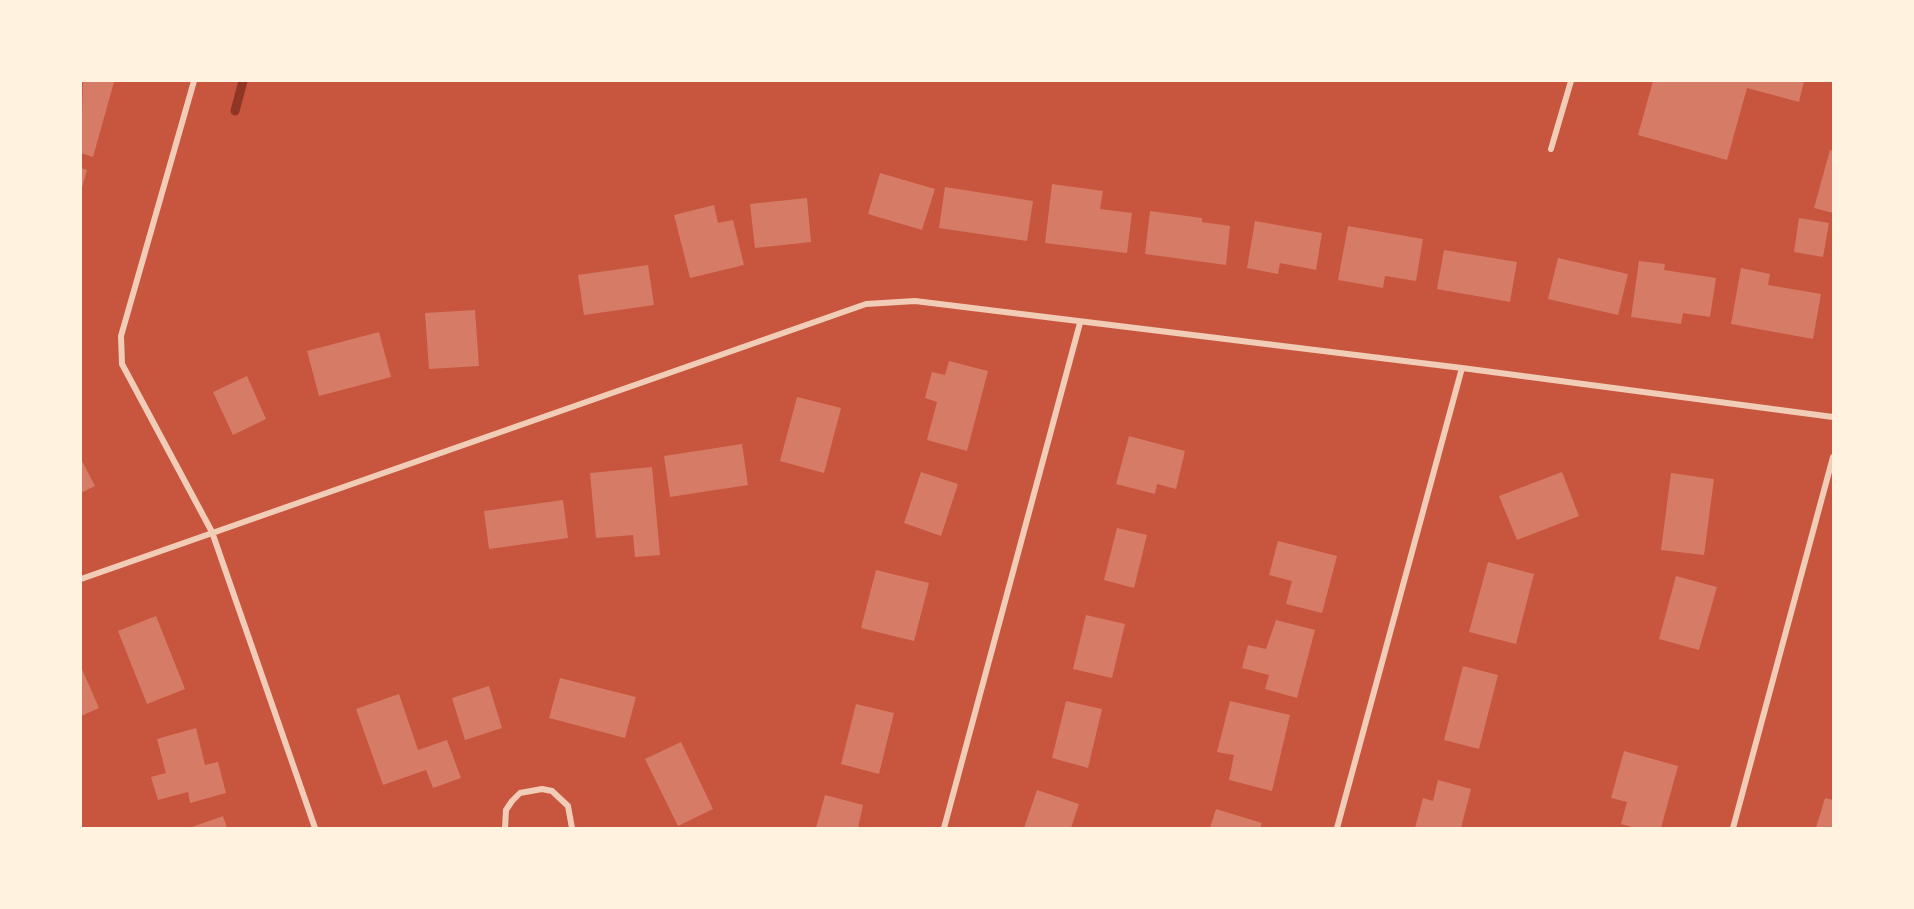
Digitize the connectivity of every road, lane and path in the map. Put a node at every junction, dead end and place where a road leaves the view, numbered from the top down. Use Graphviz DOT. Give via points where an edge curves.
graph roads {
  1 [pos="194,81"];
  2 [pos="1571,81"];
  3 [pos="1551,149"];
  4 [pos="1080,323"];
  5 [pos="1462,368"];
  6 [pos="1833,417"];
  7 [pos="1833,456"];
  8 [pos="212,532"];
  9 [pos="81,579"];
  10 [pos="315,828"];
  11 [pos="505,828"];
  12 [pos="572,828"];
  13 [pos="944,828"];
  14 [pos="1338,828"];
  15 [pos="1733,828"];
  1 -- 8 [label="street" via="121,336 122,364"];
  2 -- 3 [label="street"];
  4 -- 5 [label="street"];
  4 -- 8 [label="street" via="915,301 866,304"];
  4 -- 13 [label="street"];
  5 -- 6 [label="street"];
  5 -- 14 [label="street"];
  7 -- 15 [label="street"];
  8 -- 9 [label="street"];
  8 -- 10 [label="street"];
  11 -- 12 [label="street" via="506,810 512,801 520,794 542,789 552,791 568,806"];
}
